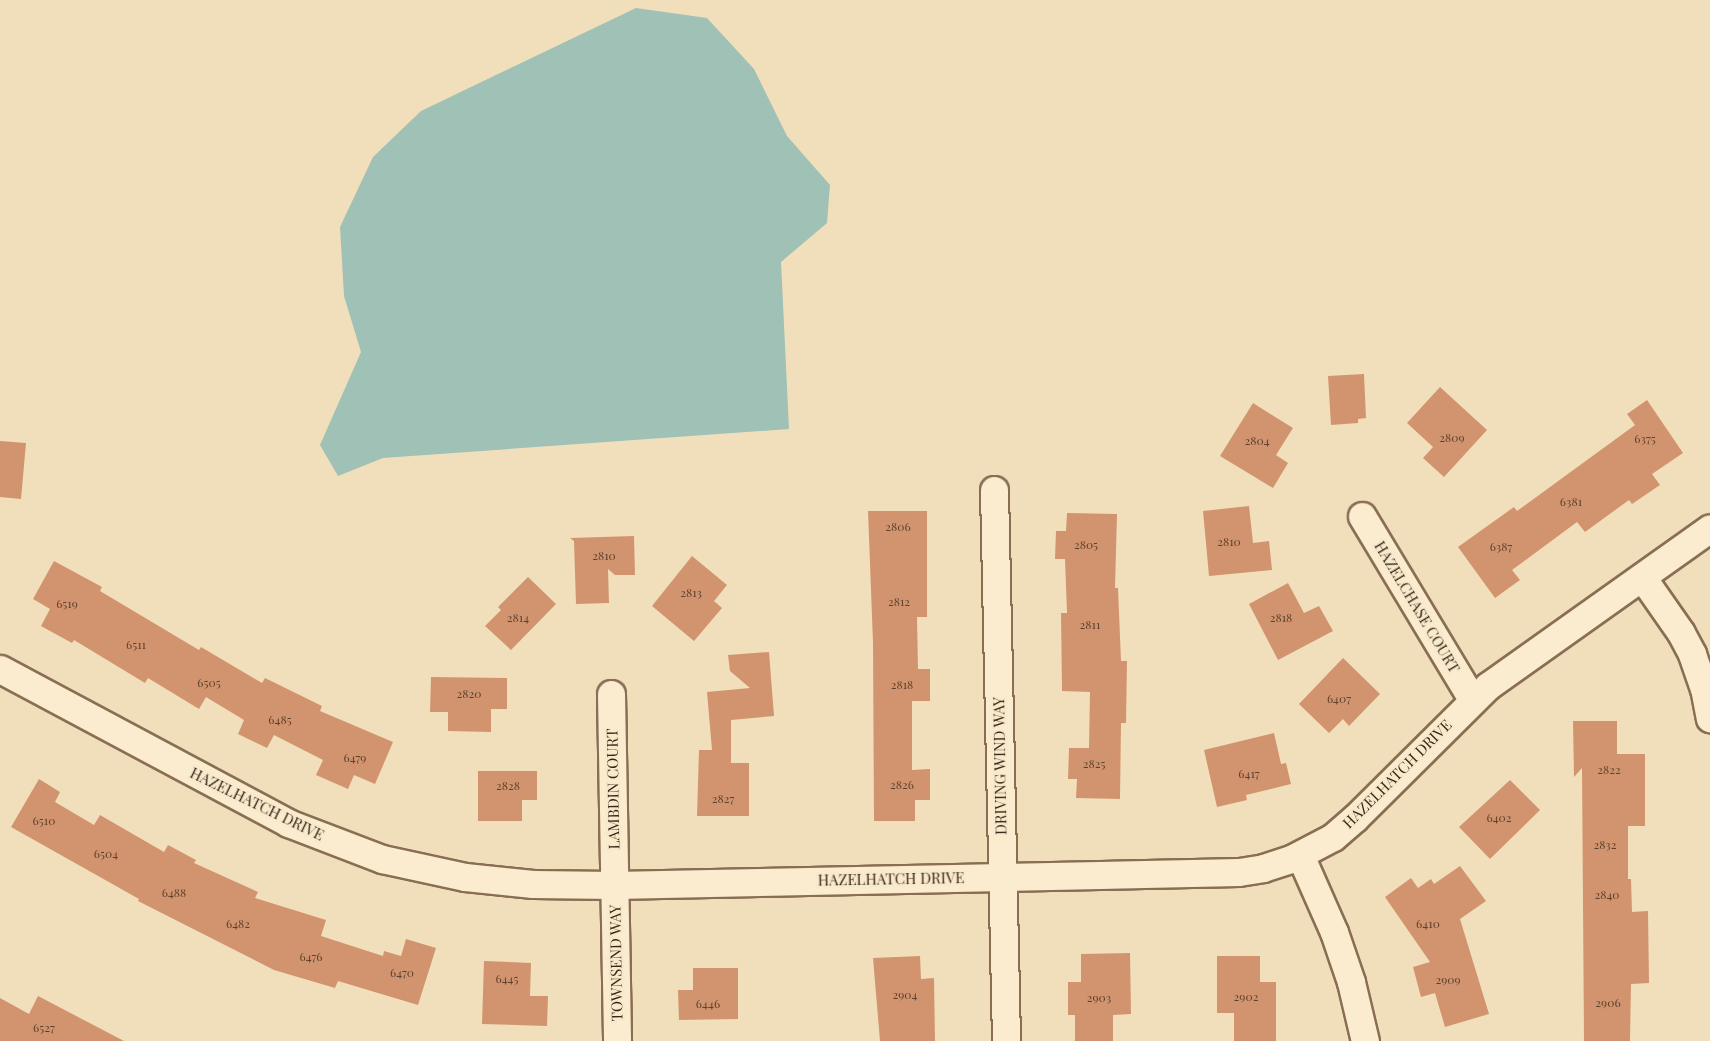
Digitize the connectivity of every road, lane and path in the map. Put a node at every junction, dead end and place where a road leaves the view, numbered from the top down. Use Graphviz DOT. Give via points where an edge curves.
graph roads {
  1 [pos="994,490"];
  2 [pos="1362,516"];
  3 [pos="1710,528"];
  4 [pos="1642,577"];
  5 [pos="0,669"];
  6 [pos="611,694"];
  7 [pos="1472,699"];
  8 [pos="1710,718"];
  9 [pos="1300,855"];
  10 [pos="1002,877"];
  11 [pos="614,885"];
  12 [pos="617,1041"];
  13 [pos="1005,1041"];
  14 [pos="1365,1041"];
  1 -- 10 [label="street, DRIVING WIND WAY"];
  2 -- 7 [label="street, HAZELCHASE COURT"];
  3 -- 4 [label="street, HAZELHATCH DRIVE"];
  4 -- 7 [label="street, HAZELHATCH DRIVE"];
  4 -- 8 [label="street" via="1692,654"];
  5 -- 11 [label="street, HAZELHATCH DRIVE" via="266,812 359,851 432,871 492,881"];
  6 -- 11 [label="street, LAMBDIN COURT"];
  7 -- 9 [label="street, HAZELHATCH DRIVE" via="1355,818 1333,837"];
  9 -- 10 [label="street, HAZELHATCH DRIVE" via="1239,872"];
  9 -- 14 [label="street" via="1334,932"];
  10 -- 11 [label="street, HAZELHATCH DRIVE"];
  10 -- 13 [label="street, DRIVING WIND WAY"];
  11 -- 12 [label="street, TOWNSEND WAY"];
}
